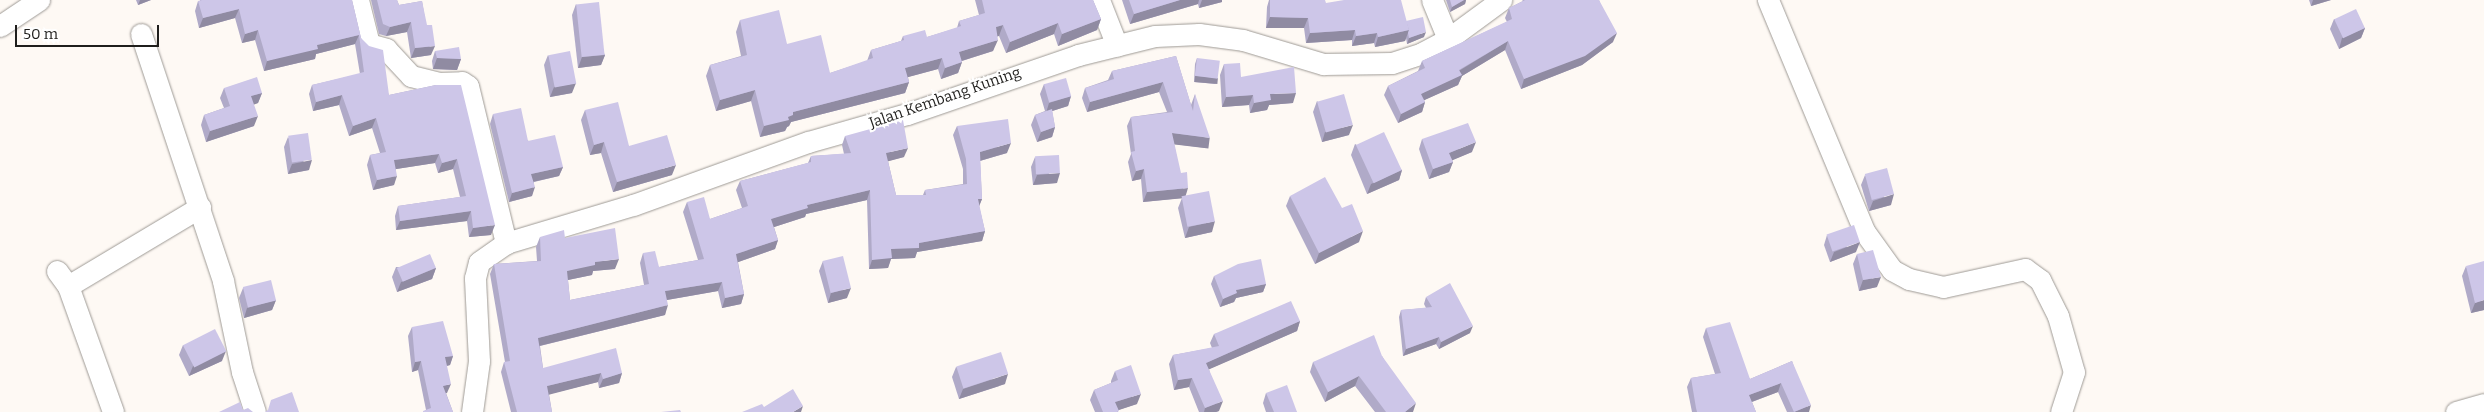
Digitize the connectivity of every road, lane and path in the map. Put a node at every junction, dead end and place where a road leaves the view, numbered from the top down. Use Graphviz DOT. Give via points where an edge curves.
graph roads {
  1 [pos="39,0"];
  2 [pos="358,0"];
  3 [pos="1099,0"];
  4 [pos="1432,0"];
  5 [pos="1501,0"];
  6 [pos="1768,0"];
  7 [pos="0,26"];
  8 [pos="141,34"];
  9 [pos="1448,39"];
  10 [pos="1117,46"];
  11 [pos="200,207"];
  12 [pos="506,243"];
  13 [pos="2484,404"];
  14 [pos="113,412"];
  15 [pos="255,412"];
  16 [pos="472,412"];
  17 [pos="2062,412"];
  18 [pos="2456,412"];
  1 -- 7 [label="street"];
  2 -- 12 [label="street" via="369,44 386,49 411,76 439,83 462,82 468,86"];
  3 -- 10 [label="street"];
  4 -- 9 [label="street"];
  5 -- 9 [label="street, Jalan Kembang Kuning"];
  6 -- 17 [label="street" via="1864,231 1892,270 1909,279 1942,287 2025,268 2040,280 2058,316 2074,372"];
  8 -- 11 [label="street"];
  9 -- 10 [label="street, Jalan Kembang Kuning" via="1422,53 1392,63 1344,65 1295,58 1243,40 1198,34 1155,36"];
  10 -- 12 [label="street, Jalan Kembang Kuning" via="1046,64 907,114 808,142 633,206"];
  11 -- 14 [label="street" via="63,278"];
  11 -- 15 [label="street" via="223,281 242,372"];
  12 -- 16 [label="street, Jalan Kembang Kuning" via="479,262 475,278 479,361"];
  13 -- 18 [label="street"];
}
